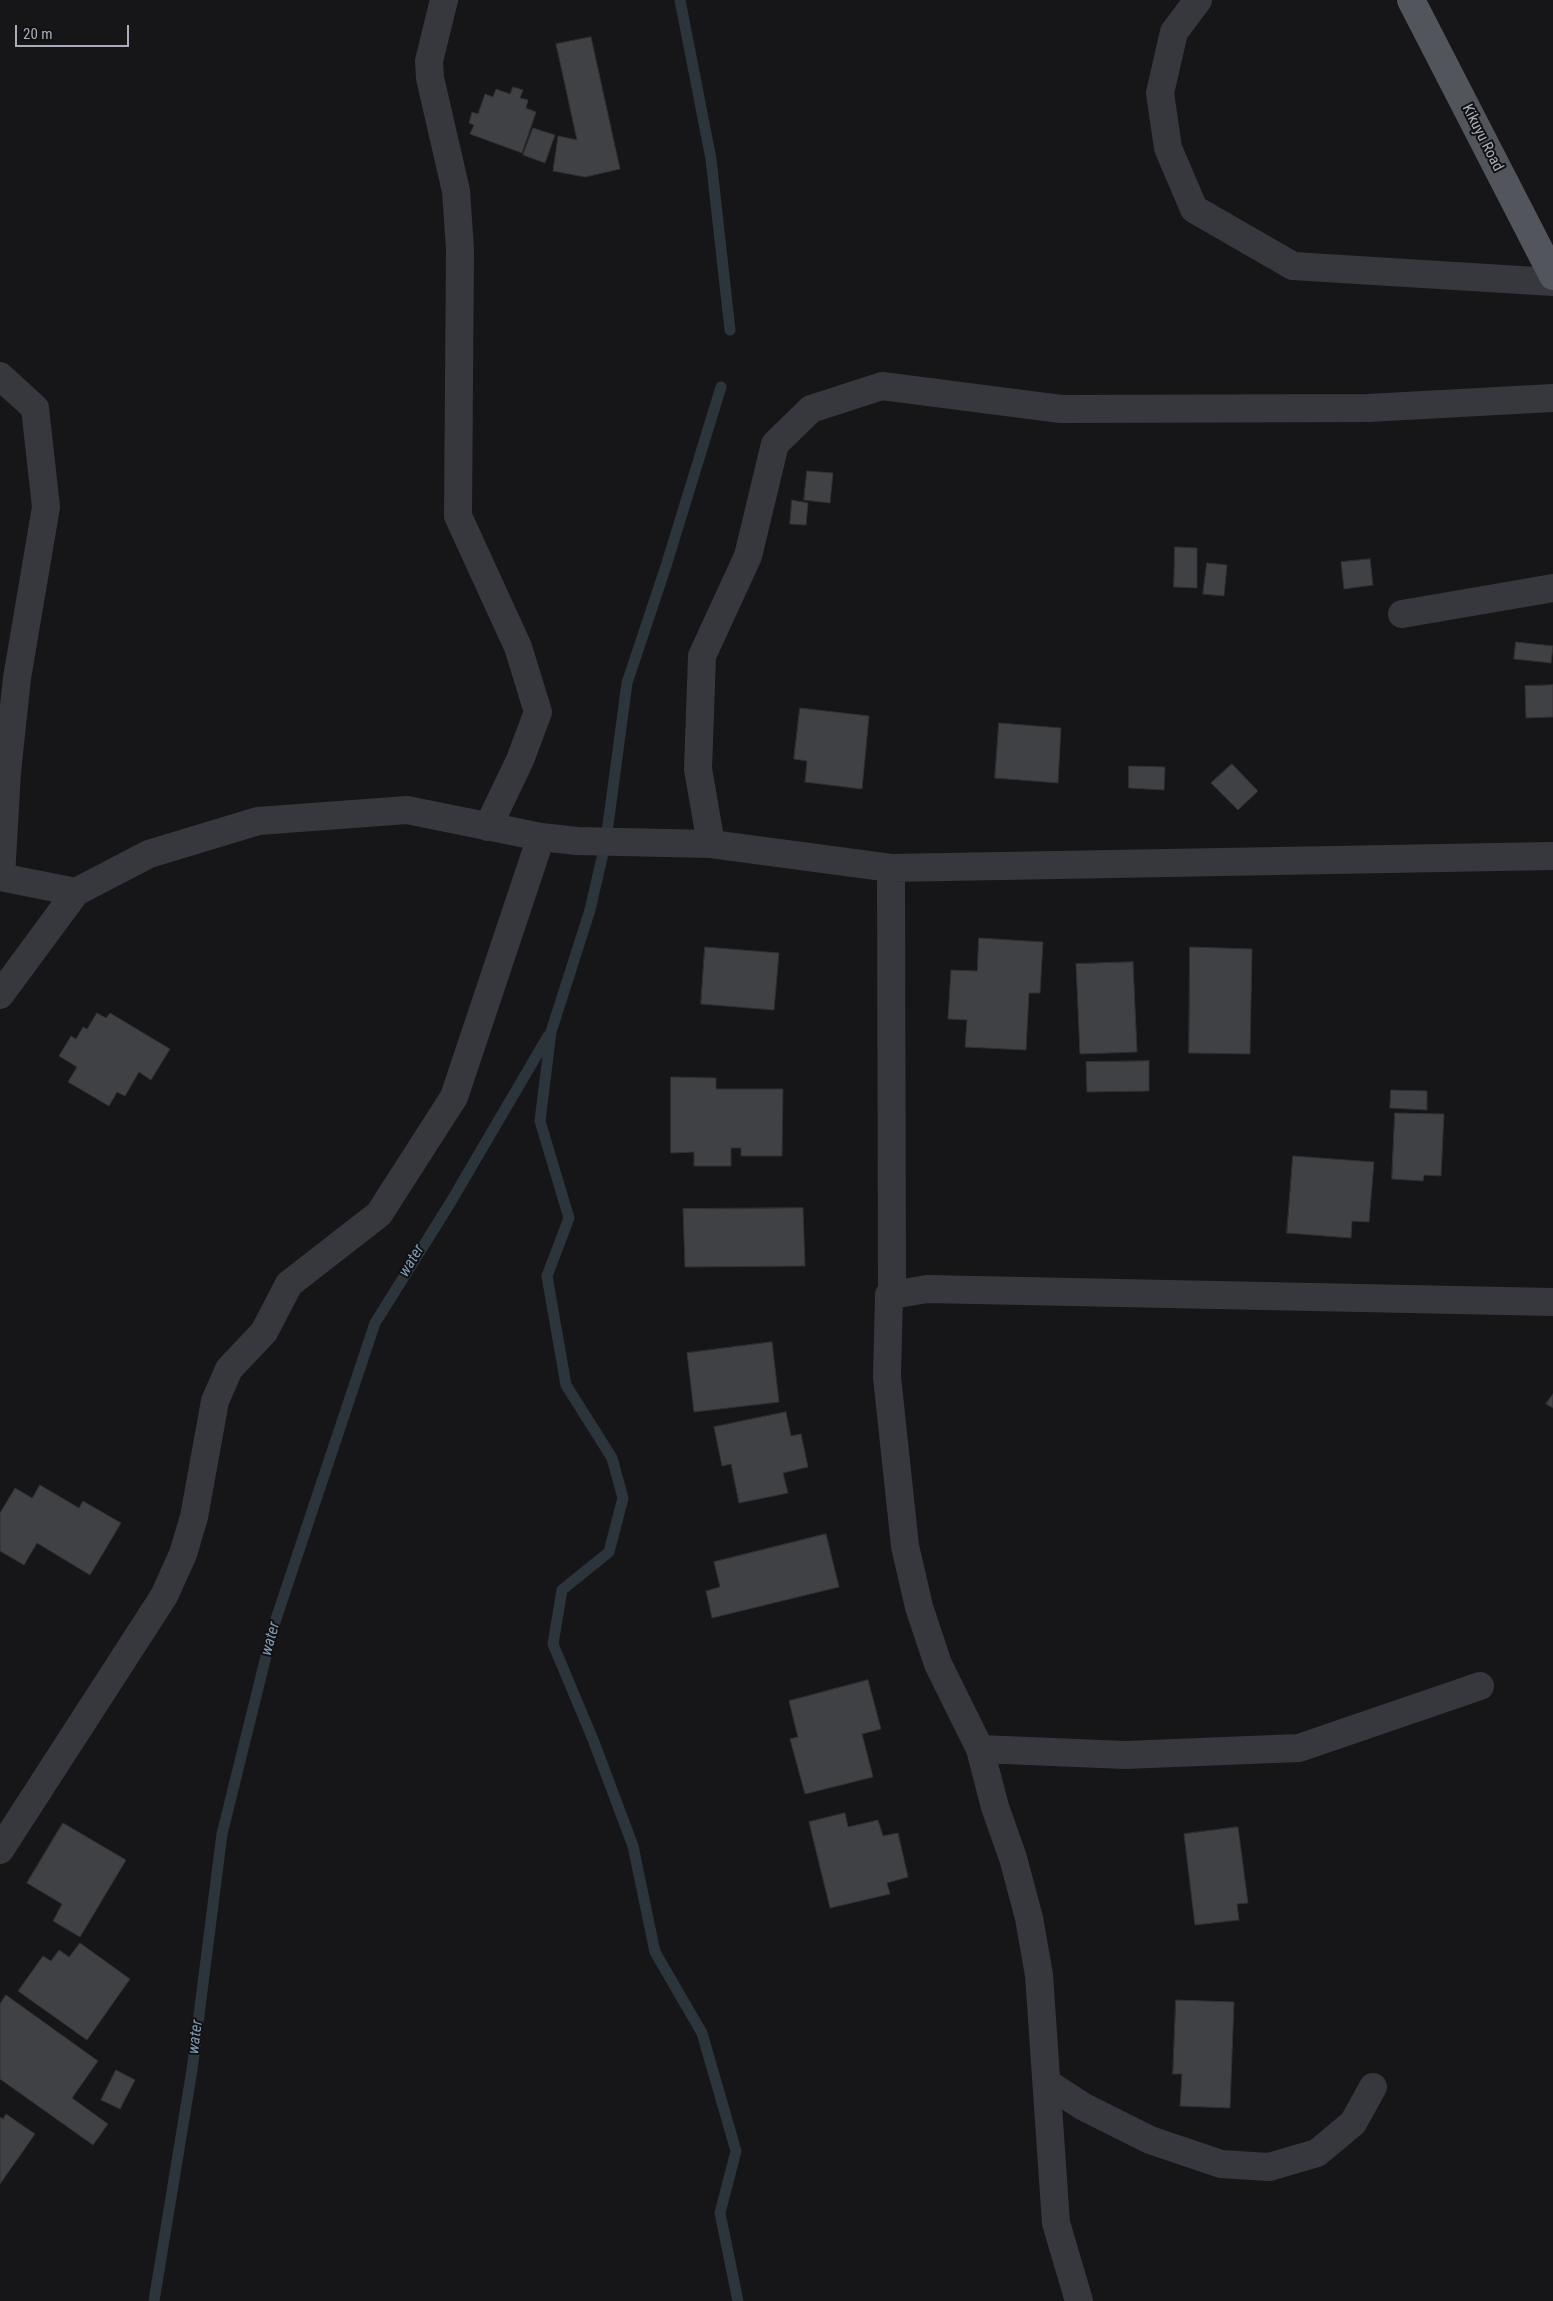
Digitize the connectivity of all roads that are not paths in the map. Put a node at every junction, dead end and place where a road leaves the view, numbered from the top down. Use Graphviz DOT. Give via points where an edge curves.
graph roads {
  1 [pos="444,0"];
  2 [pos="1198,0"];
  3 [pos="1412,0"];
  4 [pos="1553,276"];
  5 [pos="1553,282"];
  6 [pos="0,376"];
  7 [pos="1553,398"];
  8 [pos="1553,588"];
  9 [pos="1402,614"];
  10 [pos="488,827"];
  11 [pos="541,837"];
  12 [pos="711,844"];
  13 [pos="1553,856"];
  14 [pos="891,868"];
  15 [pos="0,877"];
  16 [pos="76,892"];
  17 [pos="0,995"];
  18 [pos="892,1295"];
  19 [pos="1553,1302"];
  20 [pos="1480,1686"];
  21 [pos="980,1750"];
  22 [pos="0,1850"];
  23 [pos="1047,2083"];
  24 [pos="1373,2087"];
  25 [pos="1079,2301"];
  1 -- 10 [label="street" via="428,61 456,191 460,249 458,516 518,647 538,712 520,760"];
  2 -- 5 [label="street" via="1174,32 1160,93 1168,148 1194,209 1293,266"];
  3 -- 4 [label="main road, Kikuyu Road"];
  6 -- 15 [label="street" via="35,408 46,507 17,678"];
  7 -- 12 [label="street" via="1368,408 1061,409 882,386 811,409 775,444 748,556 702,656 698,769"];
  8 -- 9 [label="street"];
  10 -- 11 [label="street"];
  10 -- 16 [label="street" via="407,810 258,821 149,854"];
  11 -- 12 [label="street" via="577,841"];
  11 -- 22 [label="street" via="454,1097 379,1214 289,1284 264,1332 229,1369 214,1401 184,1554 164,1596"];
  12 -- 14 [label="street"];
  13 -- 14 [label="street"];
  14 -- 18 [label="street"];
  15 -- 16 [label="street"];
  16 -- 17 [label="street"];
  18 -- 19 [label="street" via="927,1289"];
  18 -- 21 [label="street" via="889,1295 887,1377 905,1546 919,1607 938,1664"];
  20 -- 21 [label="street" via="1299,1748 1125,1755"];
  21 -- 23 [label="street" via="1029,1918 1038,1975"];
  23 -- 24 [label="street" via="1084,2107 1150,2140 1221,2164 1269,2167 1317,2153 1353,2124"];
  23 -- 25 [label="street" via="1056,2223"];
}
